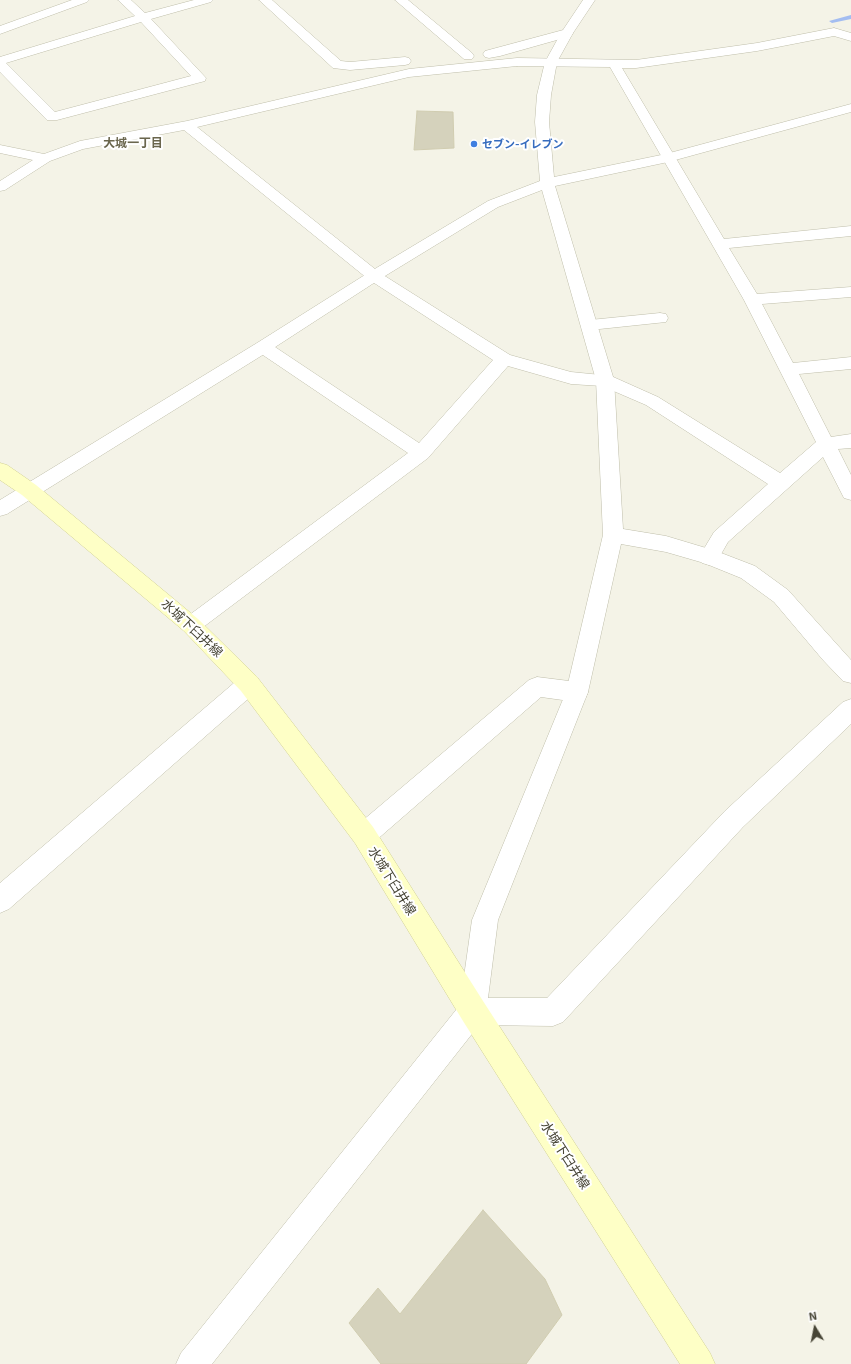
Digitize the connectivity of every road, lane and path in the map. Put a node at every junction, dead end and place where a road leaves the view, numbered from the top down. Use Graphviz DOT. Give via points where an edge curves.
graph roads {
  1 [pos="83,0"];
  2 [pos="124,0"];
  3 [pos="207,0"];
  4 [pos="265,0"];
  5 [pos="401,0"];
  6 [pos="589,0"];
  7 [pos="144,17"];
  8 [pos="0,30"];
  9 [pos="567,33"];
  10 [pos="851,37"];
  11 [pos="468,56"];
  12 [pos="0,61"];
  13 [pos="551,62"];
  14 [pos="614,64"];
  15 [pos="0,65"];
  16 [pos="851,108"];
  17 [pos="187,125"];
  18 [pos="0,149"];
  19 [pos="45,158"];
  20 [pos="668,158"];
  21 [pos="547,183"];
  22 [pos="0,187"];
  23 [pos="851,231"];
  24 [pos="719,244"];
  25 [pos="374,276"];
  26 [pos="851,292"];
  27 [pos="752,300"];
  28 [pos="660,318"];
  29 [pos="590,324"];
  30 [pos="263,347"];
  31 [pos="504,359"];
  32 [pos="851,363"];
  33 [pos="788,369"];
  34 [pos="605,380"];
  35 [pos="851,441"];
  36 [pos="826,444"];
  37 [pos="421,453"];
  38 [pos="0,470"];
  39 [pos="781,483"];
  40 [pos="29,490"];
  41 [pos="851,493"];
  42 [pos="0,509"];
  43 [pos="613,535"];
  44 [pos="709,557"];
  45 [pos="192,625"];
  46 [pos="851,674"];
  47 [pos="249,684"];
  48 [pos="577,692"];
  49 [pos="851,709"];
  50 [pos="364,835"];
  51 [pos="0,900"];
  52 [pos="473,1011"];
  53 [pos="192,1364"];
  54 [pos="699,1364"];
  1 -- 8 [label="street"];
  2 -- 7 [label="street"];
  3 -- 7 [label="street"];
  4 -- 11 [label="street" via="336,65"];
  5 -- 11 [label="street"];
  6 -- 9 [label="street"];
  7 -- 12 [label="street"];
  7 -- 15 [label="street" via="200,78 52,117"];
  9 -- 11 [label="street" via="500,52"];
  9 -- 13 [label="street"];
  10 -- 14 [label="street" via="834,32 757,47 636,64"];
  13 -- 14 [label="street"];
  13 -- 17 [label="street" via="517,62 409,73"];
  13 -- 21 [label="street" via="544,94 542,122"];
  14 -- 20 [label="street"];
  16 -- 20 [label="street"];
  17 -- 19 [label="street" via="80,145"];
  17 -- 25 [label="street"];
  18 -- 19 [label="street"];
  19 -- 22 [label="street"];
  20 -- 21 [label="street"];
  20 -- 24 [label="street"];
  21 -- 25 [label="street" via="493,204"];
  21 -- 29 [label="street"];
  23 -- 24 [label="street"];
  24 -- 27 [label="street"];
  25 -- 30 [label="street"];
  25 -- 31 [label="street"];
  26 -- 27 [label="street"];
  27 -- 33 [label="street"];
  28 -- 29 [label="street"];
  29 -- 34 [label="street"];
  30 -- 37 [label="street"];
  30 -- 40 [label="street"];
  31 -- 34 [label="street" via="571,378"];
  31 -- 37 [label="street"];
  32 -- 33 [label="street"];
  33 -- 36 [label="street"];
  34 -- 39 [label="street" via="652,401"];
  34 -- 43 [label="street"];
  35 -- 36 [label="street"];
  36 -- 39 [label="street"];
  36 -- 41 [label="street"];
  37 -- 45 [label="street"];
  38 -- 40 [label="main road, 水城下臼井線"];
  39 -- 44 [label="street" via="721,537"];
  40 -- 42 [label="street"];
  40 -- 45 [label="main road, 水城下臼井線"];
  43 -- 44 [label="street" via="666,544"];
  43 -- 48 [label="street"];
  44 -- 46 [label="street" via="748,572 781,596"];
  45 -- 47 [label="main road, 水城下臼井線"];
  47 -- 50 [label="main road, 水城下臼井線"];
  47 -- 51 [label="street"];
  48 -- 50 [label="street" via="537,687"];
  48 -- 52 [label="street" via="485,920"];
  49 -- 52 [label="street" via="734,819 553,1012"];
  50 -- 52 [label="main road, 水城下臼井線"];
  52 -- 53 [label="street"];
  52 -- 54 [label="main road, 水城下臼井線"];
}
